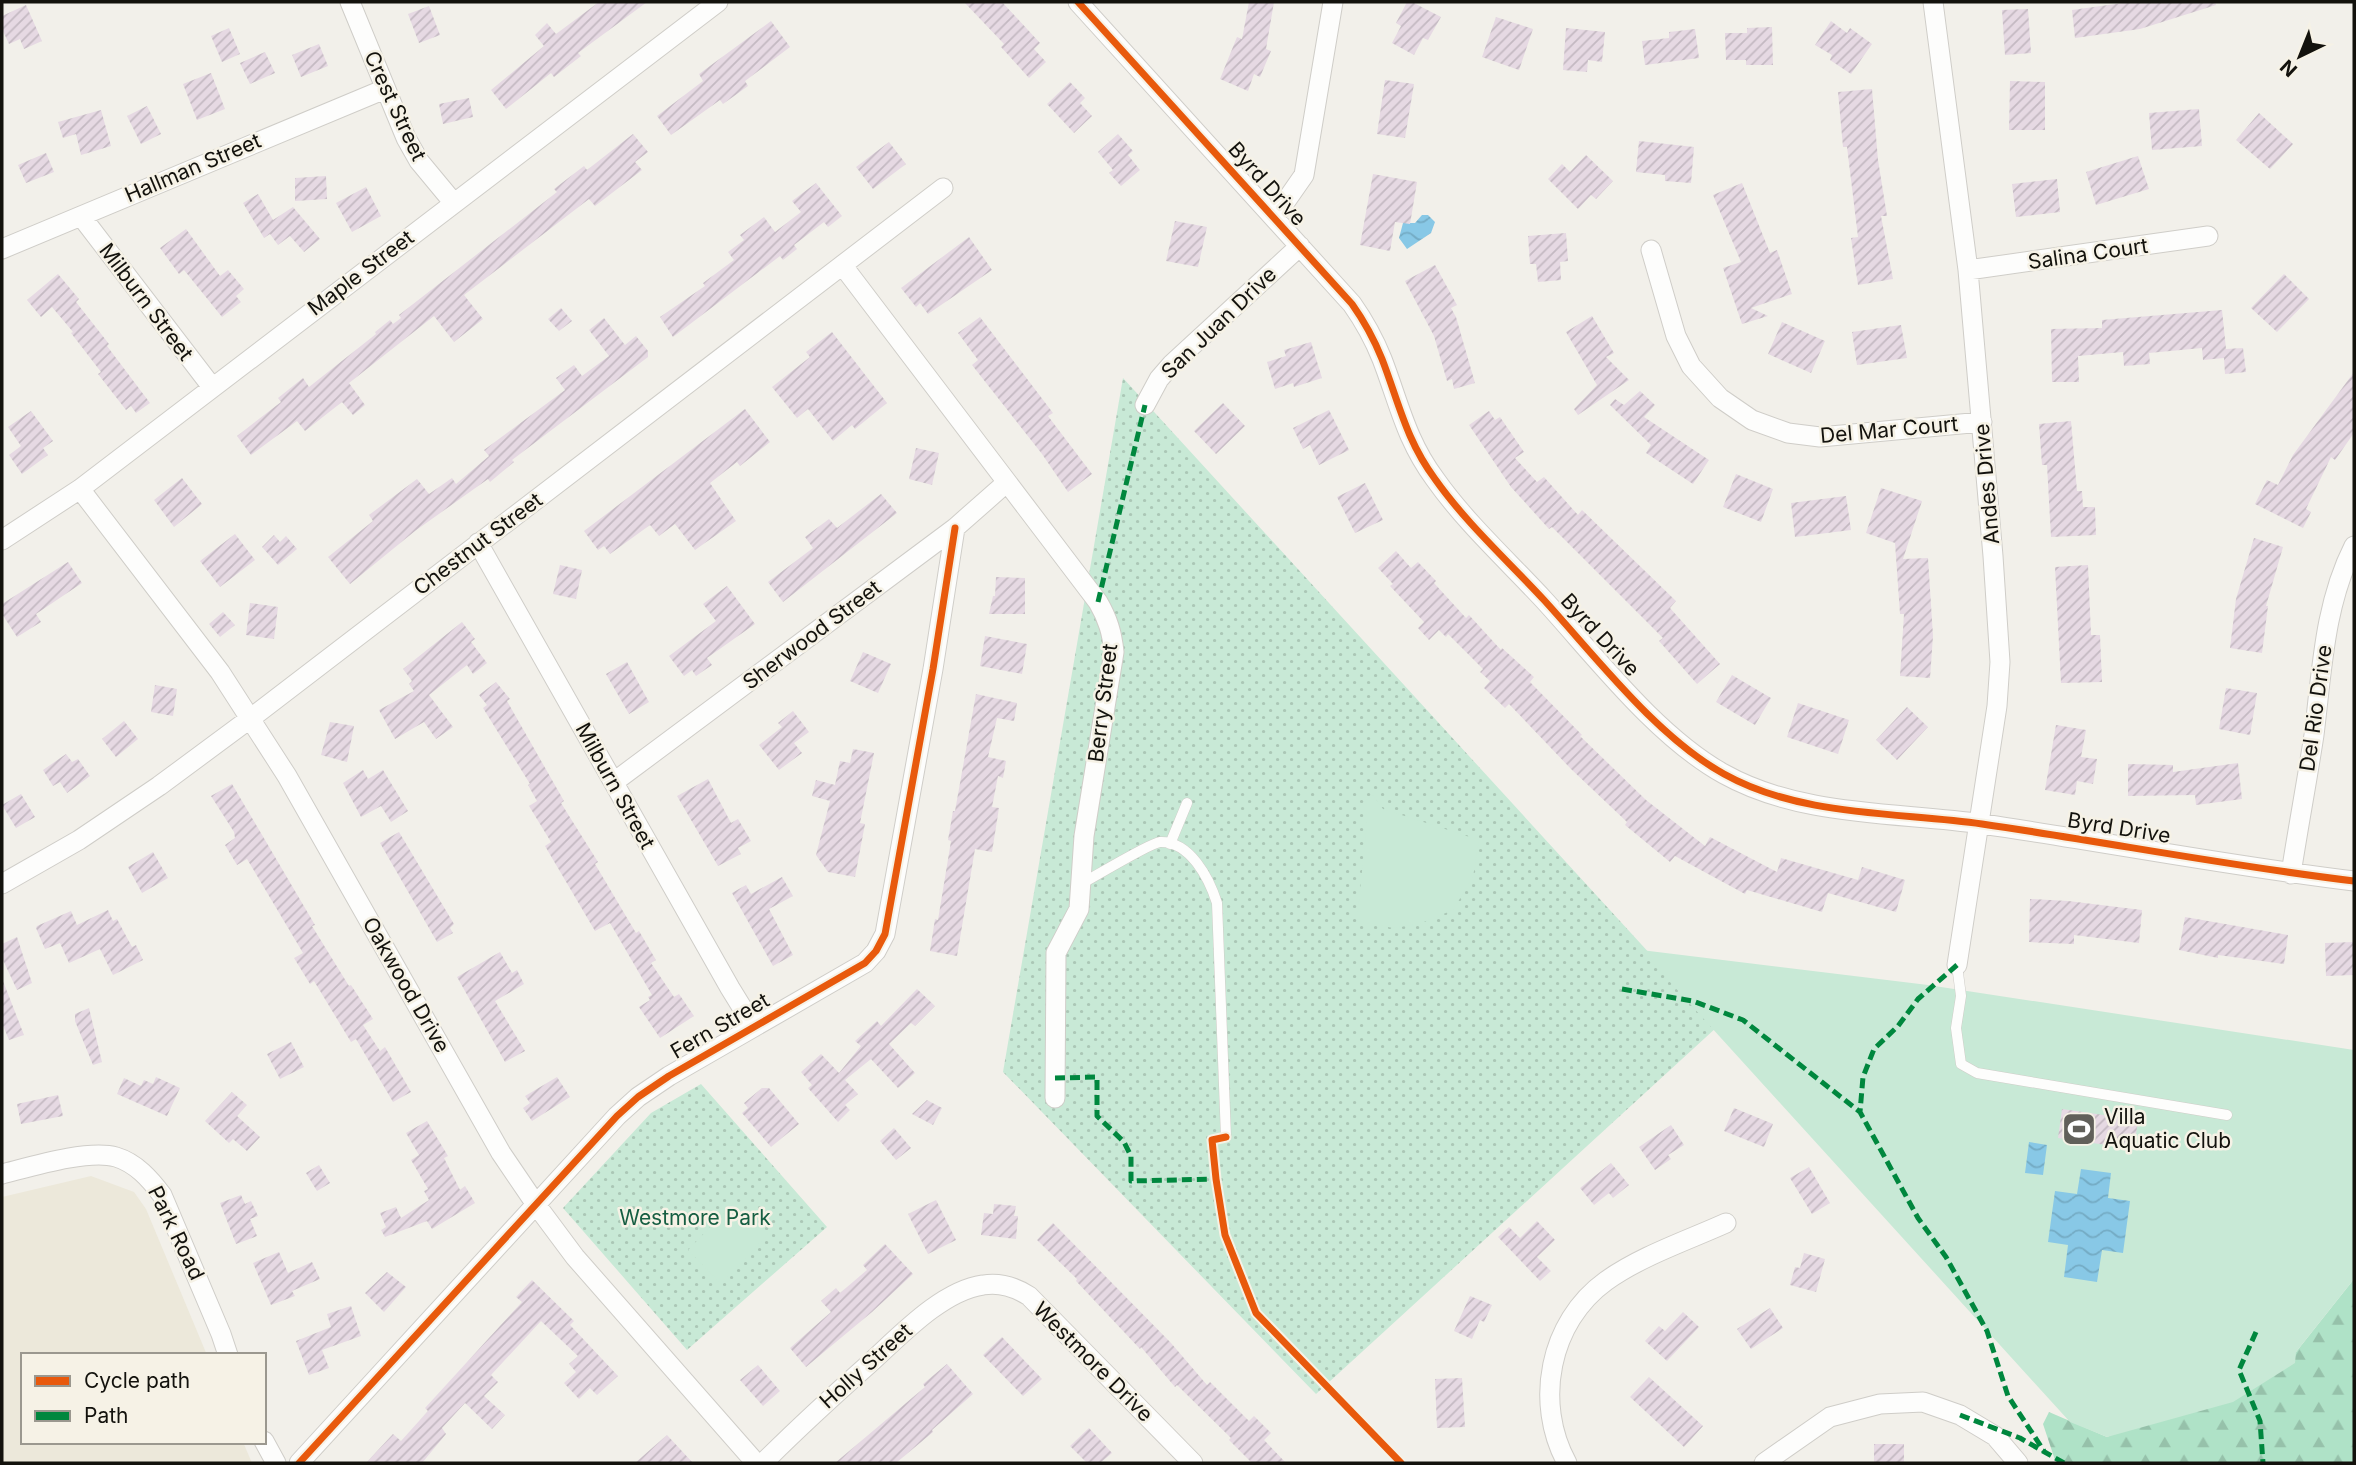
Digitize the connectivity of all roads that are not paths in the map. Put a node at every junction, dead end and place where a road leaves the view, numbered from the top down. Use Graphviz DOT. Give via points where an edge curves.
graph roads {
  1 [pos="350,2"];
  2 [pos="719,2"];
  3 [pos="1078,2"];
  4 [pos="1332,2"];
  5 [pos="1933,2"];
  6 [pos="385,89"];
  7 [pos="943,188"];
  8 [pos="453,202"];
  9 [pos="81,216"];
  10 [pos="1274,218"];
  11 [pos="2208,236"];
  12 [pos="1300,246"];
  13 [pos="2,249"];
  14 [pos="1651,250"];
  15 [pos="843,266"];
  16 [pos="1968,270"];
  17 [pos="212,387"];
  18 [pos="1145,405"];
  19 [pos="1982,422"];
  20 [pos="1006,483"];
  21 [pos="80,489"];
  22 [pos="955,528"];
  23 [pos="2,540"];
  24 [pos="478,543"];
  25 [pos="2354,546"];
  26 [pos="251,718"];
  27 [pos="614,782"];
  28 [pos="1187,803"];
  29 [pos="1980,824"];
  30 [pos="1170,844"];
  31 [pos="2291,874"];
  32 [pos="2354,881"];
  33 [pos="2,884"];
  34 [pos="1081,884"];
  35 [pos="1957,965"];
  36 [pos="754,1027"];
  37 [pos="1055,1098"];
  38 [pos="2227,1115"];
  39 [pos="1226,1137"];
  40 [pos="2,1174"];
  41 [pos="537,1206"];
  42 [pos="1726,1223"];
  43 [pos="981,1285"];
  44 [pos="227,1353"];
  45 [pos="266,1444"];
  46 [pos="1180,1459"];
  47 [pos="276,1463"];
  48 [pos="299,1463"];
  49 [pos="756,1463"];
  50 [pos="763,1463"];
  51 [pos="1567,1463"];
  52 [pos="1764,1463"];
  53 [pos="2018,1463"];
  1 -- 6 [label="street, Crest Street"];
  2 -- 8 [label="street, Maple Street"];
  3 -- 10 [label="street, Byrd Drive"];
  4 -- 10 [label="street" via="1304,175"];
  5 -- 16 [label="street, Andes Drive"];
  6 -- 8 [label="street, Crest Street" via="419,161"];
  6 -- 9 [label="street, Hallman Street"];
  7 -- 15 [label="street, Chestnut Street"];
  8 -- 17 [label="street, Maple Street"];
  9 -- 13 [label="street, Hallman Street"];
  9 -- 17 [label="street, Milburn Street"];
  10 -- 12 [label="street, Byrd Drive"];
  11 -- 16 [label="street, Salina Court"];
  12 -- 18 [label="street, San Juan Drive" via="1172,364"];
  12 -- 29 [label="street, Byrd Drive" via="1366,324 1406,430 1435,479 1678,743 1726,775 1775,795"];
  14 -- 19 [label="street, Del Mar Court" via="1676,336 1691,366 1720,398 1752,420 1788,433 1820,437"];
  15 -- 20 [label="street, Berry Street"];
  15 -- 24 [label="street, Chestnut Street"];
  16 -- 19 [label="street, Andes Drive"];
  17 -- 21 [label="street, Maple Street"];
  19 -- 29 [label="street, Andes Drive" via="2000,662"];
  20 -- 22 [label="street, Sherwood Street"];
  20 -- 34 [label="street, Berry Street" via="1098,602 1112,636 1114,652 1083,836"];
  21 -- 23 [label="street, Maple Street"];
  21 -- 26 [label="street, Oakwood Drive"];
  22 -- 27 [label="street, Sherwood Street"];
  22 -- 36 [label="street, Fern Street" via="885,934 865,963"];
  24 -- 26 [label="street, Chestnut Street"];
  24 -- 27 [label="street, Milburn Street"];
  25 -- 31 [label="street, Del Rio Drive" via="2327,627"];
  26 -- 33 [label="street, Chestnut Street" via="79,840"];
  26 -- 41 [label="street, Oakwood Drive" via="501,1153"];
  27 -- 36 [label="street, Milburn Street"];
  28 -- 30 [label="lane"];
  29 -- 31 [label="street, Byrd Drive"];
  29 -- 35 [label="street, Andes Drive"];
  30 -- 34 [label="lane" via="1158,842"];
  30 -- 39 [label="lane" via="1198,863 1217,903"];
  31 -- 32 [label="street, Byrd Drive"];
  34 -- 37 [label="street, Berry Street" via="1079,909 1056,953"];
  35 -- 38 [label="lane" via="1961,996 1956,1028 1961,1064 1977,1073"];
  36 -- 41 [label="street, Fern Street" via="638,1097"];
  40 -- 44 [label="street, Park Road" via="103,1156 131,1164 151,1179 162,1195"];
  41 -- 48 [label="street, Fern Street"];
  41 -- 49 [label="street, Oakwood Drive" via="575,1257"];
  42 -- 51 [label="street" via="1622,1270 1571,1317 1553,1360 1549,1384 1555,1434"];
  43 -- 46 [label="street, Westmore Drive" via="1008,1286 1028,1296"];
  43 -- 50 [label="street, Holly Street" via="955,1295 917,1321"];
  45 -- 47 [label="street"];
  52 -- 53 [label="street" via="1830,1417 1880,1404 1923,1402 1960,1415 1994,1436"];
}
